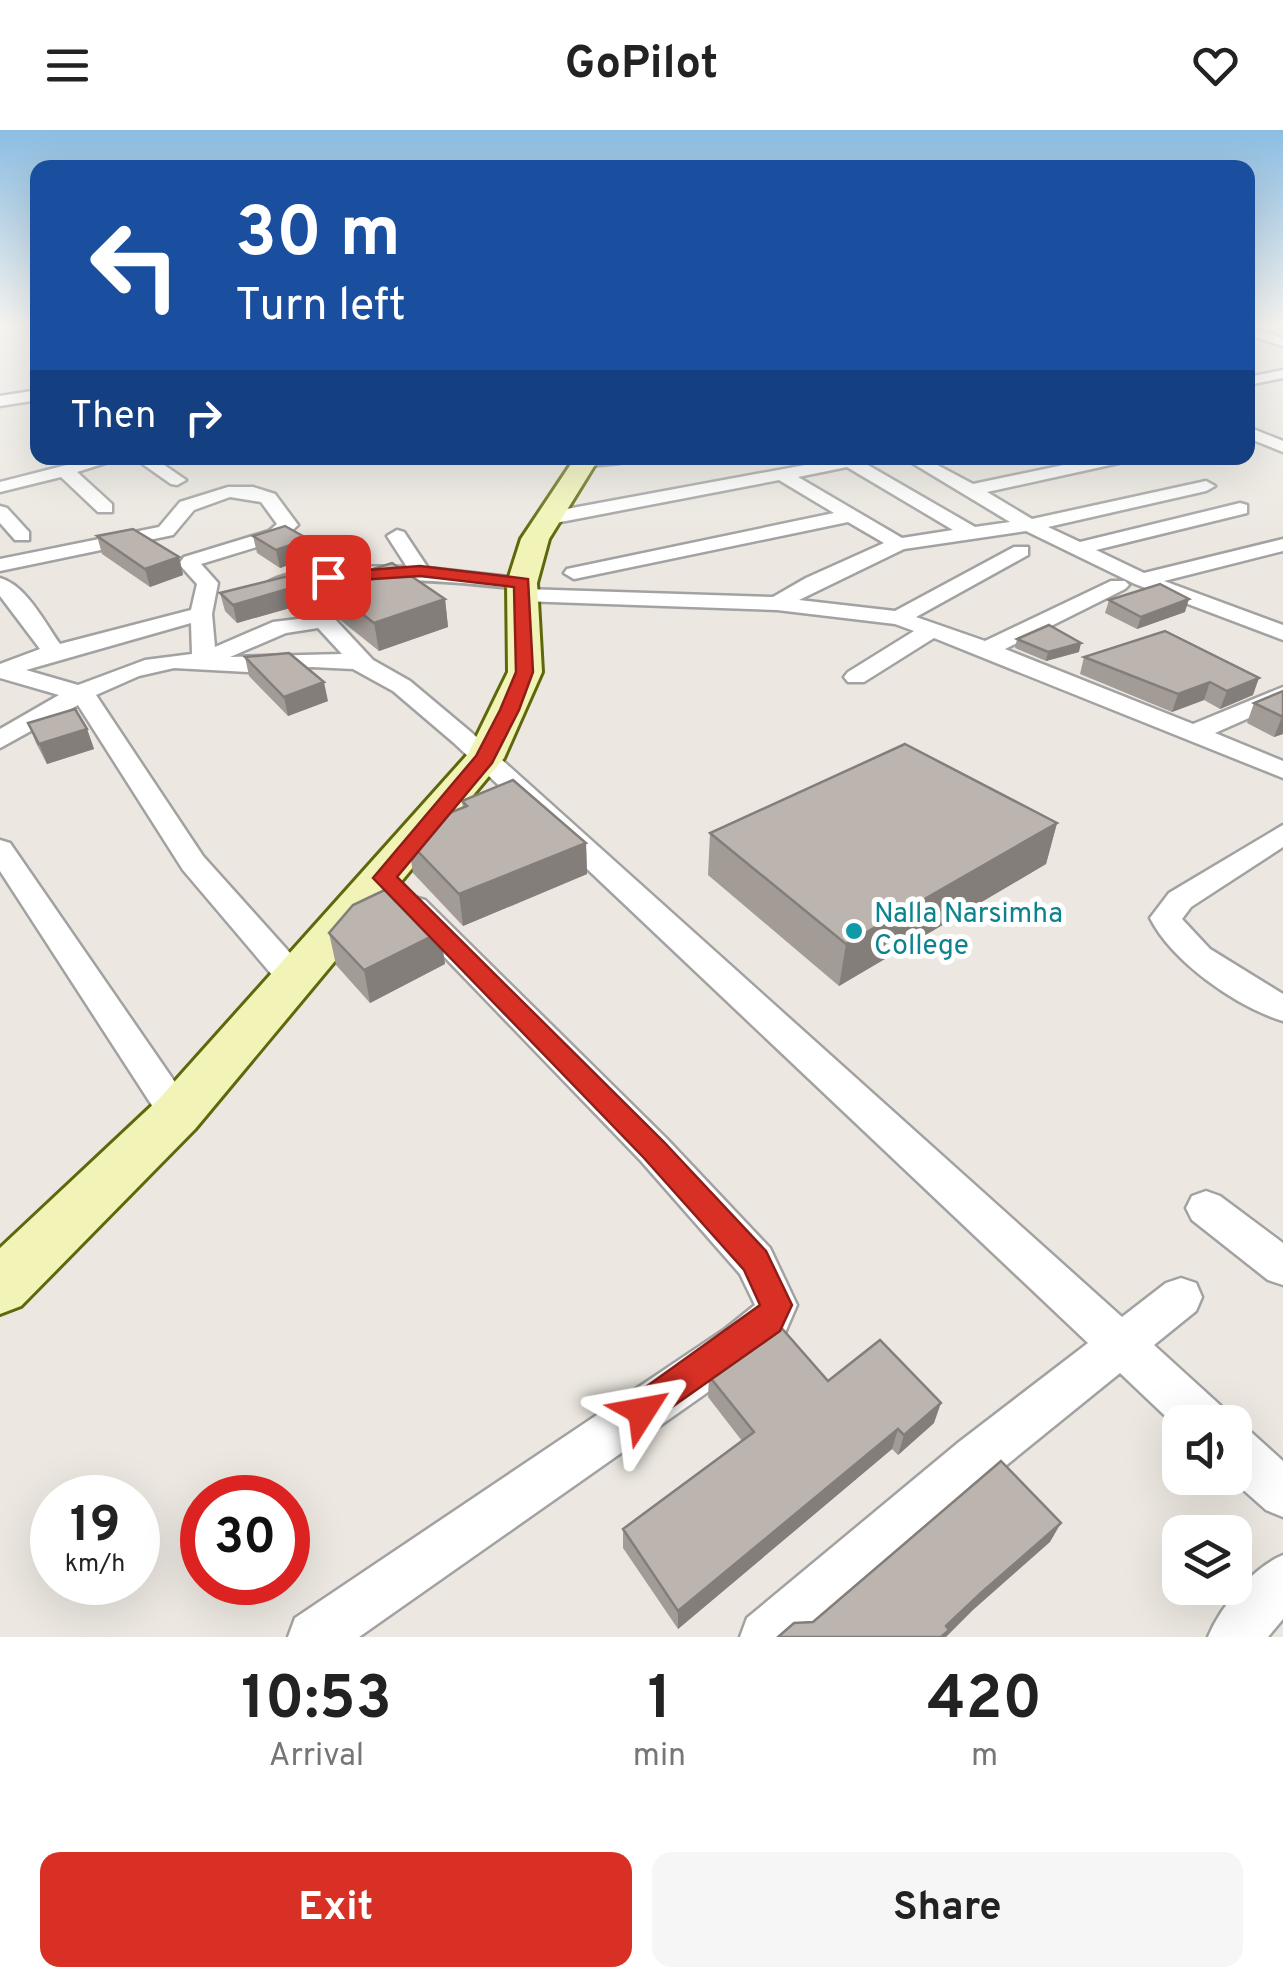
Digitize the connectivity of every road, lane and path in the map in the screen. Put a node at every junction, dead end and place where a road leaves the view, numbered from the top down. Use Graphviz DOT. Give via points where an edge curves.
graph roads {
  1 [pos="5,397"];
  2 [pos="30,411"];
  3 [pos="1270,424"];
  4 [pos="1255,428"];
  5 [pos="1255,433"];
  6 [pos="1283,447"];
  7 [pos="84,465"];
  8 [pos="154,465"];
  9 [pos="592,465"];
  10 [pos="830,465"];
  11 [pos="866,465"];
  12 [pos="925,465"];
  13 [pos="1087,465"];
  14 [pos="64,470"];
  15 [pos="781,474"];
  16 [pos="178,480"];
  17 [pos="1206,486"];
  18 [pos="0,487"];
  19 [pos="972,490"];
  20 [pos="105,508"];
  21 [pos="1240,509"];
  22 [pos="0,512"];
  23 [pos="849,516"];
  24 [pos="545,519"];
  25 [pos="1029,526"];
  26 [pos="970,532"];
  27 [pos="22,536"];
  28 [pos="397,536"];
  29 [pos="900,544"];
  30 [pos="1283,545"];
  31 [pos="1076,549"];
  32 [pos="1021,551"];
  33 [pos="0,565"];
  34 [pos="420,571"];
  35 [pos="574,573"];
  36 [pos="1142,580"];
  37 [pos="0,584"];
  38 [pos="1118,585"];
  39 [pos="522,589"];
  40 [pos="255,592"];
  41 [pos="777,604"];
  42 [pos="208,608"];
  43 [pos="898,618"];
  44 [pos="281,628"];
  45 [pos="932,630"];
  46 [pos="1281,631"];
  47 [pos="986,649"];
  48 [pos="54,652"];
  49 [pos="204,660"];
  50 [pos="317,660"];
  51 [pos="364,664"];
  52 [pos="1,671"];
  53 [pos="856,677"];
  54 [pos="83,694"];
  55 [pos="1283,694"];
  56 [pos="1192,734"];
  57 [pos="0,740"];
  58 [pos="485,758"];
  59 [pos="1283,770"];
  60 [pos="1283,834"];
  61 [pos="0,849"];
  62 [pos="384,878"];
  63 [pos="296,982"];
  64 [pos="1283,1009"];
  65 [pos="177,1114"];
  66 [pos="1206,1208"];
  67 [pos="1283,1267"];
  68 [pos="0,1287"];
  69 [pos="1180,1297"];
  70 [pos="1120,1346"];
  71 [pos="1185,1405"];
  72 [pos="1252,1465"];
  73 [pos="1283,1493"];
  74 [pos="1283,1580"];
  75 [pos="314,1637"];
  76 [pos="766,1637"];
  77 [pos="1234,1637"];
  1 -- 2 [label="street"];
  3 -- 4 [label="street"];
  5 -- 6 [label="street"];
  7 -- 14 [label="street"];
  8 -- 16 [label="street"];
  9 -- 24 [label="street"];
  10 -- 15 [label="street"];
  11 -- 26 [label="street"];
  12 -- 19 [label="street"];
  13 -- 19 [label="street"];
  14 -- 18 [label="street"];
  14 -- 20 [label="street"];
  15 -- 23 [label="street"];
  15 -- 24 [label="street"];
  17 -- 25 [label="street"];
  19 -- 25 [label="street"];
  21 -- 31 [label="street"];
  22 -- 27 [label="street"];
  23 -- 29 [label="street"];
  23 -- 35 [label="street"];
  24 -- 39 [label="street"];
  25 -- 26 [label="street"];
  25 -- 31 [label="street"];
  26 -- 29 [label="street"];
  28 -- 34 [label="street"];
  29 -- 41 [label="street"];
  30 -- 36 [label="street"];
  31 -- 36 [label="street"];
  32 -- 43 [label="street"];
  33 -- 42 [label="street" via="166,531 187,506 228,492 268,498 285,530 189,564 208,584"];
  34 -- 39 [label="street"];
  34 -- 40 [label="street" via="296,581"];
  36 -- 46 [label="street"];
  37 -- 48 [label="street"];
  38 -- 47 [label="street"];
  39 -- 41 [label="street"];
  39 -- 58 [label="street" via="524,672"];
  41 -- 43 [label="street"];
  42 -- 48 [label="street"];
  42 -- 49 [label="street"];
  43 -- 45 [label="street"];
  44 -- 49 [label="street"];
  44 -- 50 [label="street"];
  44 -- 51 [label="street" via="323,620"];
  45 -- 47 [label="street"];
  45 -- 53 [label="street"];
  47 -- 56 [label="street"];
  48 -- 52 [label="street"];
  49 -- 50 [label="street" via="242,666"];
  49 -- 54 [label="street" via="170,662"];
  50 -- 51 [label="street"];
  51 -- 58 [label="street"];
  52 -- 54 [label="street"];
  54 -- 57 [label="street"];
  54 -- 63 [label="street" via="193,864"];
  55 -- 56 [label="street"];
  56 -- 59 [label="street"];
  58 -- 62 [label="street"];
  58 -- 70 [label="street"];
  60 -- 64 [label="street" via="1180,900 1166,918 1170,932 1191,952"];
  61 -- 65 [label="street"];
  62 -- 63 [label="street"];
  62 -- 75 [label="street" via="654,1150 755,1261 776,1305 769,1321 740,1344"];
  63 -- 65 [label="street"];
  65 -- 68 [label="street"];
  66 -- 67 [label="street"];
  69 -- 70 [label="street"];
  70 -- 71 [label="street"];
  70 -- 76 [label="street"];
  72 -- 73 [label="street"];
  74 -- 77 [label="street"];
}
